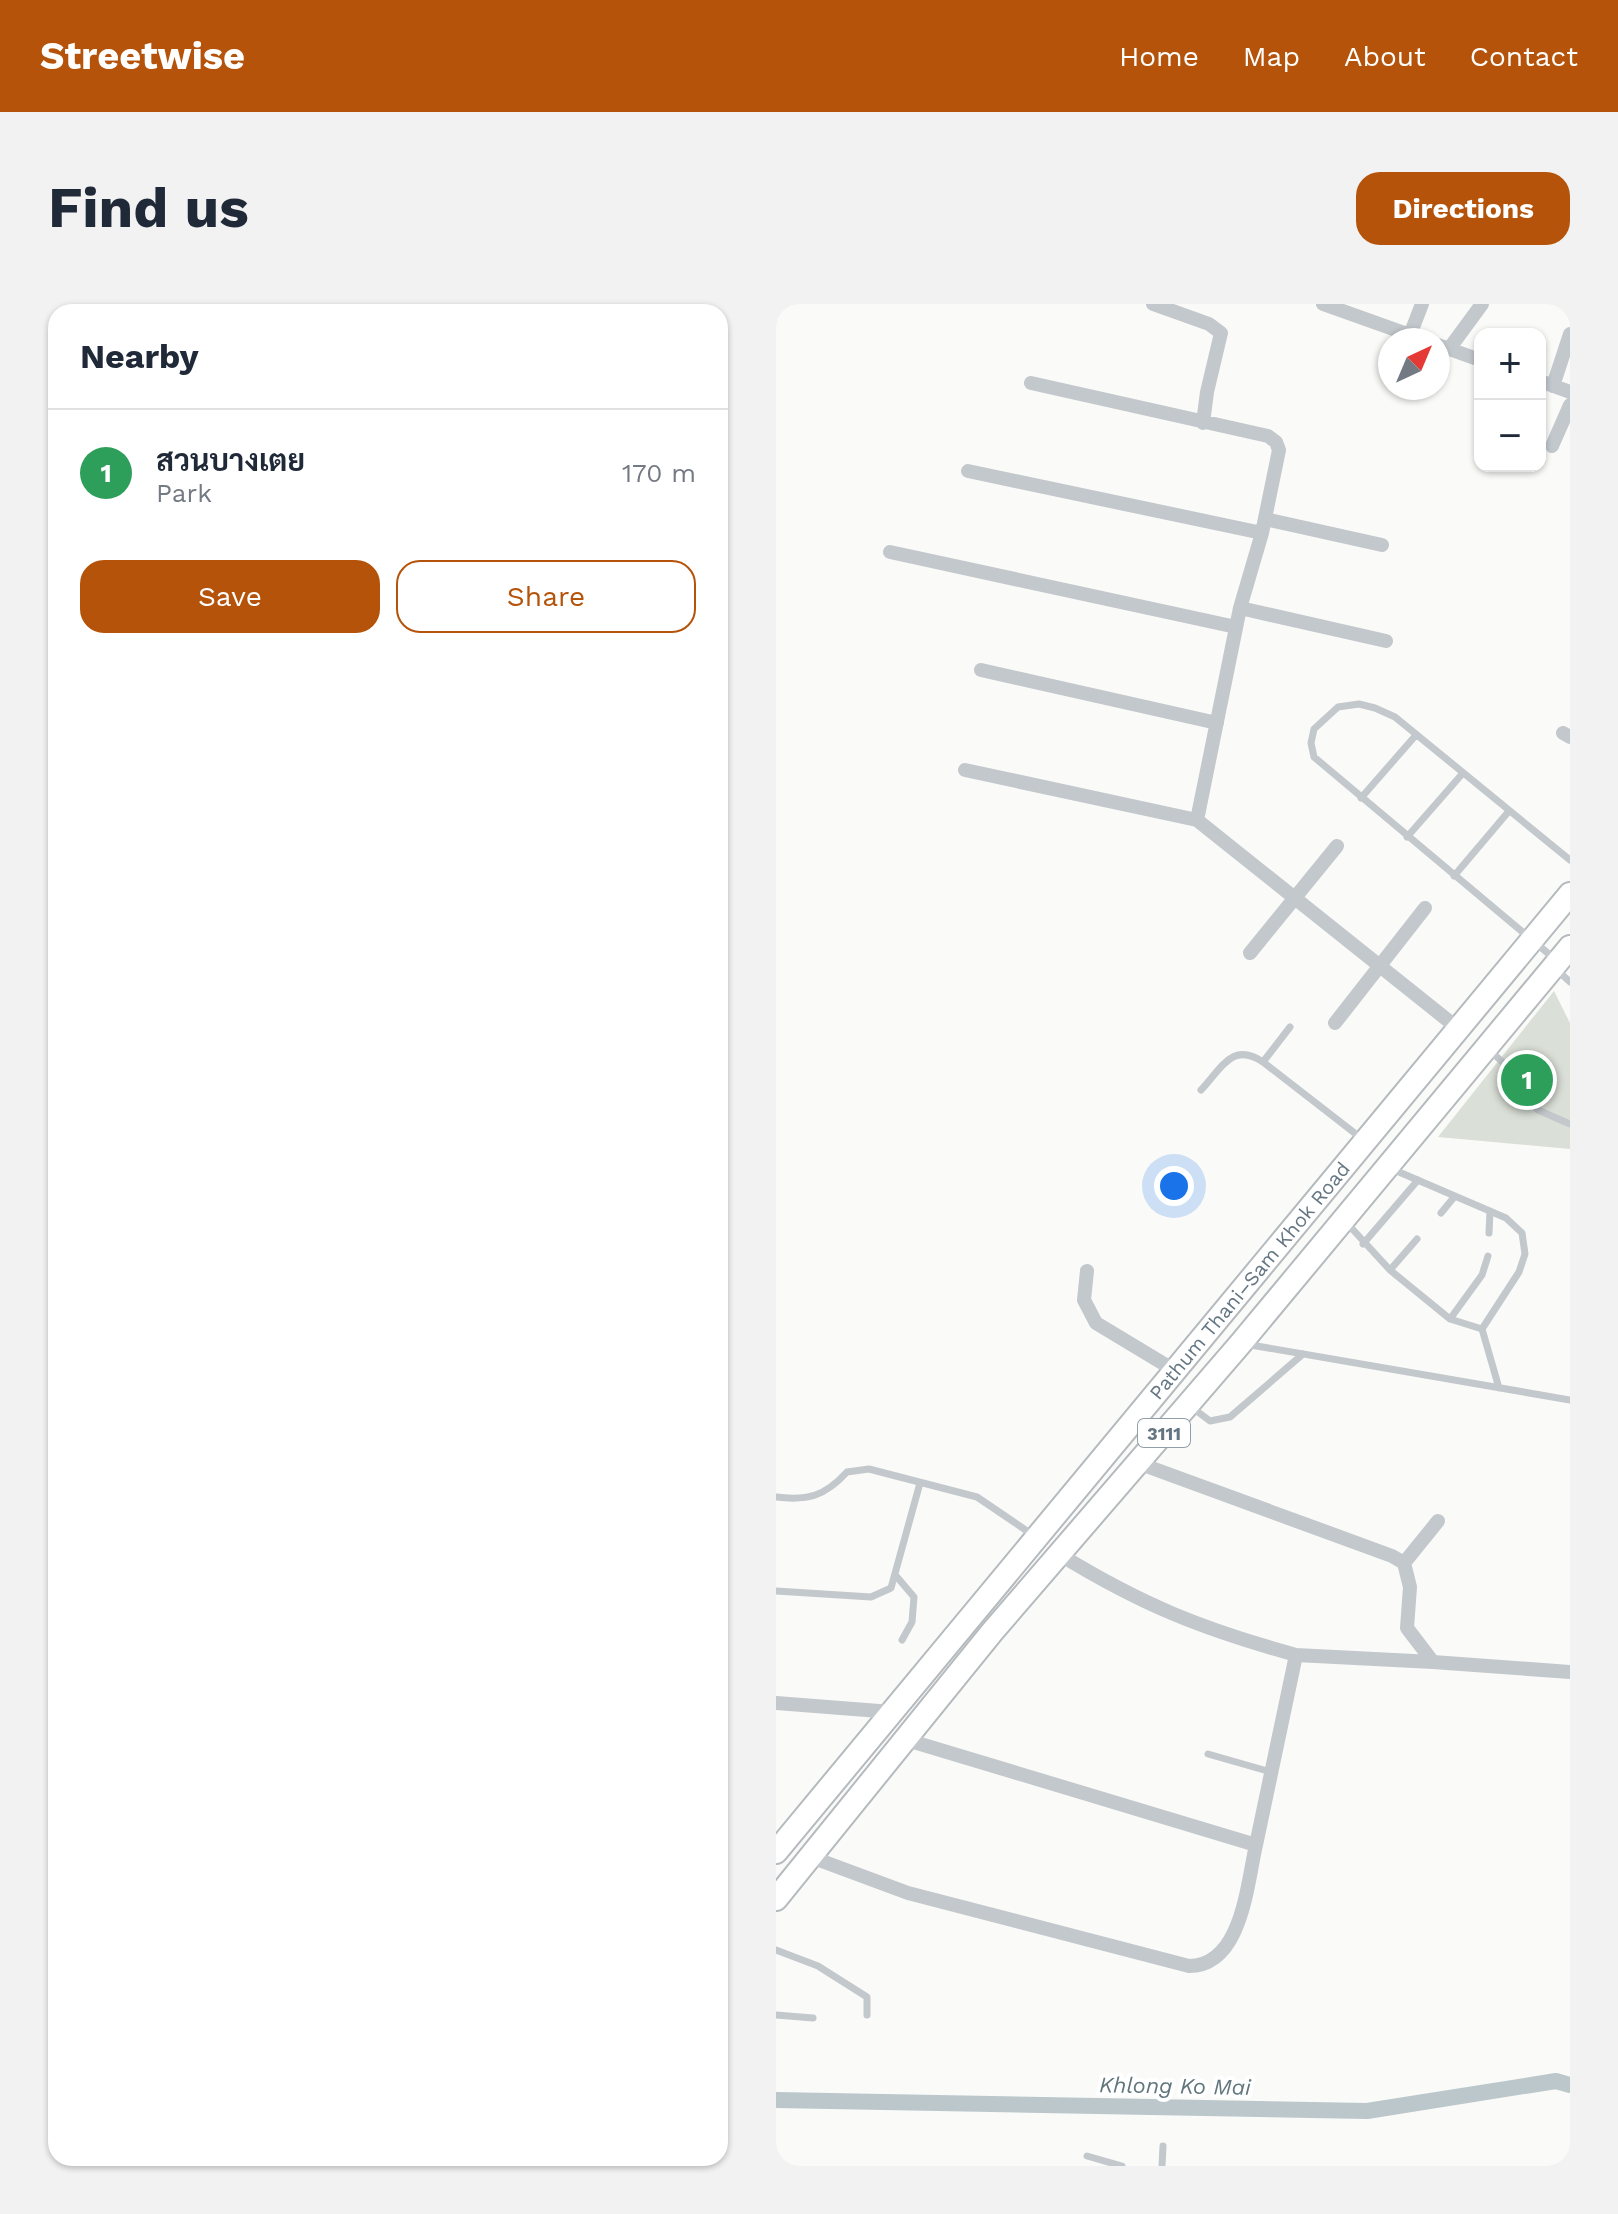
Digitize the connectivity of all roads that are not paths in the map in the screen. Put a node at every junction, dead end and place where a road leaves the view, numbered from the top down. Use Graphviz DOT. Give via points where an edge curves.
graph roads {
  1 [pos="1153,304"];
  2 [pos="1422,304"];
  3 [pos="1482,304"];
  4 [pos="1327,305"];
  5 [pos="1392,328"];
  6 [pos="1418,328"];
  7 [pos="1570,334"];
  8 [pos="1450,339"];
  9 [pos="1450,349"];
  10 [pos="1474,358"];
  11 [pos="1031,383"];
  12 [pos="1547,384"];
  13 [pos="1570,392"];
  14 [pos="1570,405"];
  15 [pos="1203,423"];
  16 [pos="1552,446"];
  17 [pos="968,471"];
  18 [pos="1263,526"];
  19 [pos="1382,545"];
  20 [pos="890,552"];
  21 [pos="1240,608"];
  22 [pos="1236,627"];
  23 [pos="1386,641"];
  24 [pos="981,670"];
  25 [pos="1217,723"];
  26 [pos="1416,735"];
  27 [pos="965,770"];
  28 [pos="1463,773"];
  29 [pos="1361,798"];
  30 [pos="1509,811"];
  31 [pos="1197,820"];
  32 [pos="1407,837"];
  33 [pos="1337,846"];
  34 [pos="1570,860"];
  35 [pos="1454,876"];
  36 [pos="1570,894"];
  37 [pos="1295,900"];
  38 [pos="1425,908"];
  39 [pos="1532,940"];
  40 [pos="1250,953"];
  41 [pos="1563,964"];
  42 [pos="1380,966"];
  43 [pos="1335,1023"];
  44 [pos="1290,1027"];
  45 [pos="1460,1030"];
  46 [pos="1486,1047"];
  47 [pos="1263,1062"];
  48 [pos="1201,1090"];
  49 [pos="1570,1124"];
  50 [pos="1366,1142"];
  51 [pos="1387,1167"];
  52 [pos="1418,1180"];
  53 [pos="1455,1196"];
  54 [pos="1490,1211"];
  55 [pos="1441,1213"];
  56 [pos="1343,1219"];
  57 [pos="1489,1233"];
  58 [pos="1417,1239"];
  59 [pos="1363,1244"];
  60 [pos="1488,1256"];
  61 [pos="1390,1270"];
  62 [pos="1087,1271"];
  63 [pos="1450,1319"];
  64 [pos="1482,1329"];
  65 [pos="1241,1343"];
  66 [pos="1303,1354"];
  67 [pos="1174,1370"];
  68 [pos="1499,1388"];
  69 [pos="1570,1400"];
  70 [pos="1188,1405"];
  71 [pos="1138,1463"];
  72 [pos="920,1483"];
  73 [pos="776,1497"];
  74 [pos="1438,1521"];
  75 [pos="1035,1536"];
  76 [pos="1059,1554"];
  77 [pos="1404,1563"];
  78 [pos="897,1577"];
  79 [pos="776,1591"];
  80 [pos="902,1640"];
  81 [pos="1296,1655"];
  82 [pos="1433,1662"];
  83 [pos="1570,1672"];
  84 [pos="776,1703"];
  85 [pos="892,1712"];
  86 [pos="907,1740"];
  87 [pos="1208,1754"];
  88 [pos="1271,1772"];
  89 [pos="1256,1845"];
  90 [pos="776,1852"];
  91 [pos="811,1857"];
  92 [pos="776,1899"];
  93 [pos="776,1950"];
  94 [pos="776,2015"];
  95 [pos="867,2015"];
  96 [pos="813,2018"];
  97 [pos="1163,2146"];
  98 [pos="1087,2156"];
  99 [pos="1122,2166"];
  100 [pos="1162,2166"];
  1 -- 15 [label="street" via="1221,333"];
  2 -- 6 [label="street"];
  3 -- 8 [label="street"];
  4 -- 5 [label="street"];
  7 -- 12 [label="street"];
  9 -- 10 [label="street"];
  11 -- 15 [label="street"];
  12 -- 13 [label="street"];
  14 -- 16 [label="street"];
  15 -- 18 [label="street" via="1276,442 1279,450"];
  17 -- 18 [label="street"];
  18 -- 19 [label="street"];
  18 -- 21 [label="street"];
  20 -- 22 [label="street"];
  21 -- 22 [label="street"];
  21 -- 23 [label="street"];
  22 -- 25 [label="street"];
  24 -- 25 [label="street"];
  25 -- 31 [label="street"];
  26 -- 28 [label="lane"];
  26 -- 29 [label="lane"];
  26 -- 29 [label="lane" via="1395,717 1359,704 1338,707 1314,729 1314,757"];
  27 -- 31 [label="street"];
  28 -- 30 [label="lane"];
  28 -- 32 [label="lane"];
  29 -- 32 [label="lane"];
  30 -- 34 [label="lane"];
  30 -- 35 [label="lane"];
  31 -- 37 [label="street"];
  32 -- 35 [label="lane"];
  33 -- 37 [label="street"];
  35 -- 39 [label="lane"];
  36 -- 39 [label="main road, Pathum Thani–Sam Khok Road / 3111"];
  37 -- 40 [label="street"];
  37 -- 42 [label="street"];
  38 -- 42 [label="street"];
  39 -- 41 [label="lane"];
  39 -- 45 [label="main road, Pathum Thani–Sam Khok Road / 3111"];
  41 -- 46 [label="main road, Pathum Thani–Sam Khok Road / 3111"];
  42 -- 43 [label="street"];
  42 -- 45 [label="street"];
  44 -- 47 [label="lane"];
  45 -- 50 [label="main road, Pathum Thani–Sam Khok Road / 3111"];
  46 -- 49 [label="lane" via="1508,1067 1519,1090 1538,1110"];
  46 -- 51 [label="main road, Pathum Thani–Sam Khok Road / 3111"];
  47 -- 48 [label="lane" via="1234,1054"];
  47 -- 50 [label="lane"];
  50 -- 67 [label="main road, Pathum Thani–Sam Khok Road / 3111"];
  51 -- 52 [label="lane"];
  51 -- 56 [label="main road, Pathum Thani–Sam Khok Road / 3111"];
  52 -- 53 [label="lane"];
  52 -- 59 [label="lane"];
  53 -- 54 [label="lane"];
  53 -- 55 [label="lane"];
  54 -- 57 [label="lane"];
  54 -- 64 [label="lane" via="1522,1233 1525,1254"];
  56 -- 59 [label="lane"];
  56 -- 65 [label="main road, Pathum Thani–Sam Khok Road / 3111"];
  58 -- 61 [label="lane"];
  59 -- 61 [label="lane"];
  60 -- 63 [label="lane" via="1482,1275"];
  61 -- 63 [label="lane"];
  62 -- 67 [label="street" via="1084,1300 1096,1323"];
  63 -- 64 [label="lane"];
  64 -- 68 [label="lane"];
  65 -- 66 [label="lane"];
  65 -- 70 [label="main road, Pathum Thani–Sam Khok Road / 3111"];
  66 -- 68 [label="lane"];
  66 -- 70 [label="lane" via="1230,1417 1210,1421"];
  67 -- 75 [label="main road, Pathum Thani–Sam Khok Road / 3111"];
  68 -- 69 [label="lane"];
  70 -- 71 [label="main road, Pathum Thani–Sam Khok Road / 3111"];
  71 -- 76 [label="main road, Pathum Thani–Sam Khok Road / 3111"];
  71 -- 77 [label="street"];
  72 -- 73 [label="lane" via="857,1470 811,1499"];
  72 -- 75 [label="lane" via="977,1497"];
  72 -- 78 [label="lane"];
  74 -- 77 [label="street"];
  75 -- 85 [label="main road, Pathum Thani–Sam Khok Road / 3111"];
  76 -- 81 [label="street" via="1162,1612"];
  76 -- 86 [label="main road, Pathum Thani–Sam Khok Road / 3111"];
  77 -- 82 [label="street" via="1410,1587 1407,1628"];
  78 -- 79 [label="lane" via="891,1588 871,1597"];
  78 -- 80 [label="lane" via="914,1597 912,1622"];
  81 -- 82 [label="street"];
  81 -- 88 [label="street"];
  82 -- 83 [label="street"];
  84 -- 85 [label="street"];
  85 -- 90 [label="main road, Pathum Thani–Sam Khok Road / 3111"];
  86 -- 89 [label="street"];
  86 -- 91 [label="main road, Pathum Thani–Sam Khok Road / 3111"];
  87 -- 88 [label="lane"];
  88 -- 89 [label="street"];
  89 -- 91 [label="street" via="1229,1943 1204,1966 908,1893"];
  91 -- 92 [label="main road, Pathum Thani–Sam Khok Road / 3111"];
  93 -- 95 [label="lane" via="818,1966 867,1997"];
  94 -- 96 [label="lane"];
  97 -- 100 [label="lane"];
  98 -- 99 [label="lane"];
}
